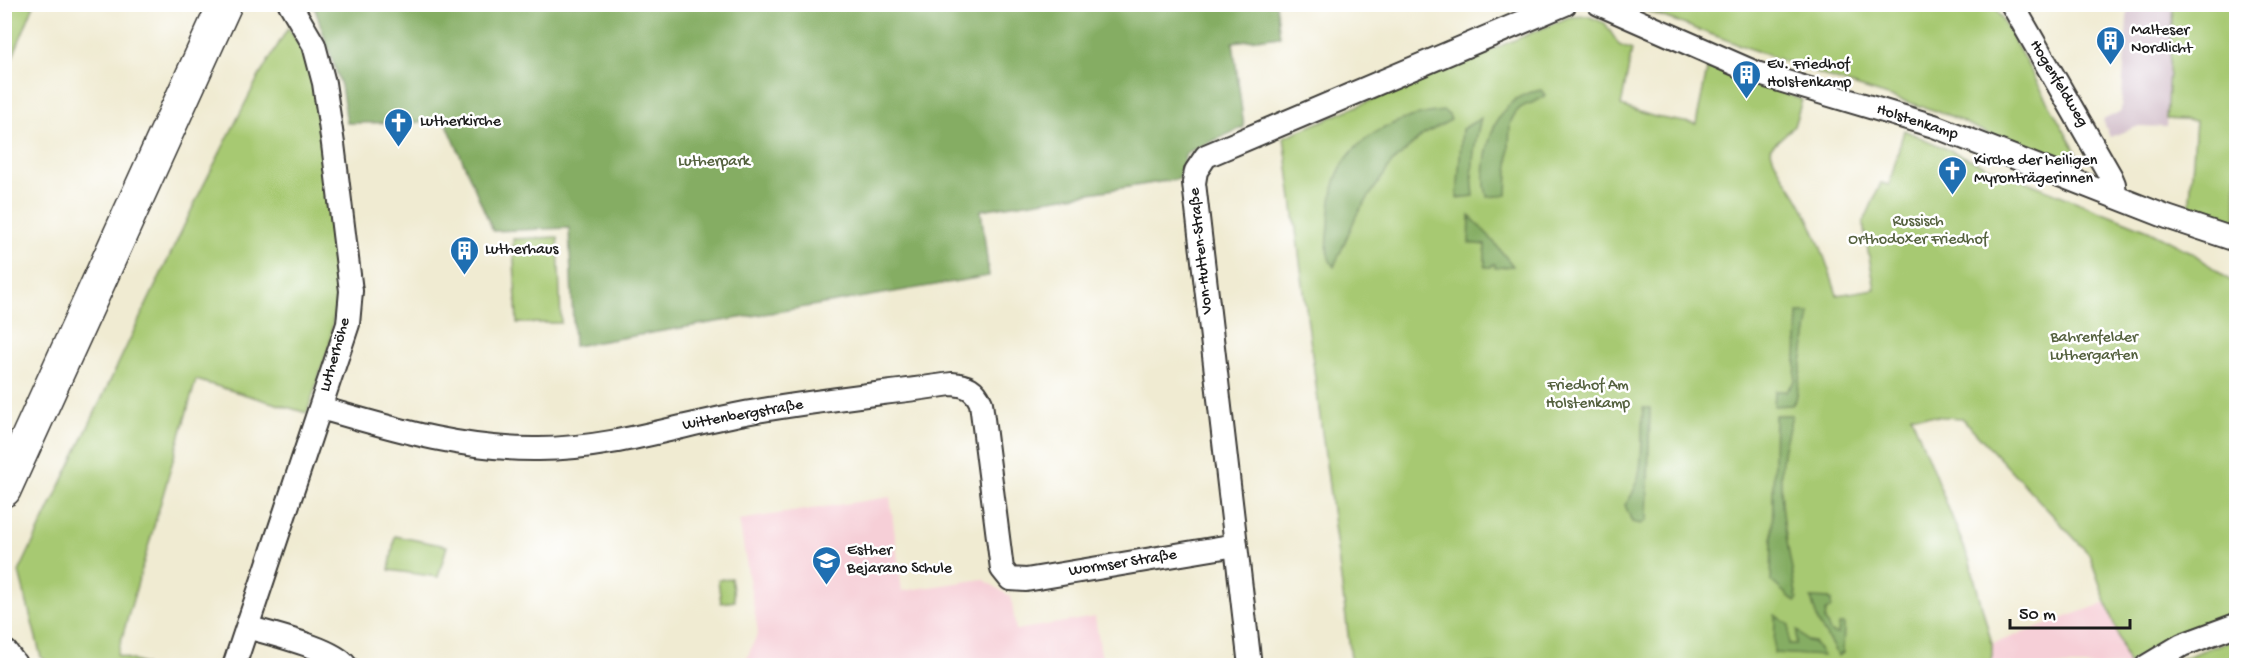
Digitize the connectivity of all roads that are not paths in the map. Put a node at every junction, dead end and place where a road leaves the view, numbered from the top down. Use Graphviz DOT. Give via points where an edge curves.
graph roads {
  1 [pos="201,4"];
  2 [pos="225,4"];
  3 [pos="290,4"];
  4 [pos="1565,4"];
  5 [pos="1599,4"];
  6 [pos="2013,4"];
  7 [pos="2115,197"];
  8 [pos="2236,240"];
  9 [pos="321,408"];
  10 [pos="4,436"];
  11 [pos="4,490"];
  12 [pos="1236,545"];
  13 [pos="1010,579"];
  14 [pos="2236,625"];
  15 [pos="247,627"];
  16 [pos="4,654"];
  17 [pos="12,666"];
  18 [pos="234,666"];
  19 [pos="346,666"];
  20 [pos="1250,666"];
  21 [pos="2147,666"];
  1 -- 10 [label="highway"];
  2 -- 11 [label="highway"];
  3 -- 9 [label="street, Lutherhöhe" via="314,45 322,74 351,291 348,324"];
  4 -- 12 [label="street, Von-Hutten-Straße" via="1206,156 1196,171 1194,183"];
  5 -- 7 [label="street, Holstenkamp" via="1755,74 1934,126"];
  6 -- 7 [label="street, Hogenfeldweg" via="2106,167"];
  7 -- 8 [label="street, Holstenkamp"];
  9 -- 13 [label="street, Wittenbergstraße" via="428,438 473,446 539,450 599,444 806,404 964,385 981,403 1002,568"];
  9 -- 15 [label="street, Lutherhöhe"];
  12 -- 13 [label="street, Wormser Straße" via="1026,580"];
  12 -- 20 [label="street, Von-Hutten-Straße"];
  14 -- 21 [label="street" via="2182,645"];
  15 -- 18 [label="street, Lutherhöhe"];
  15 -- 19 [label="street" via="324,651"];
  16 -- 17 [label="main road"];
}
